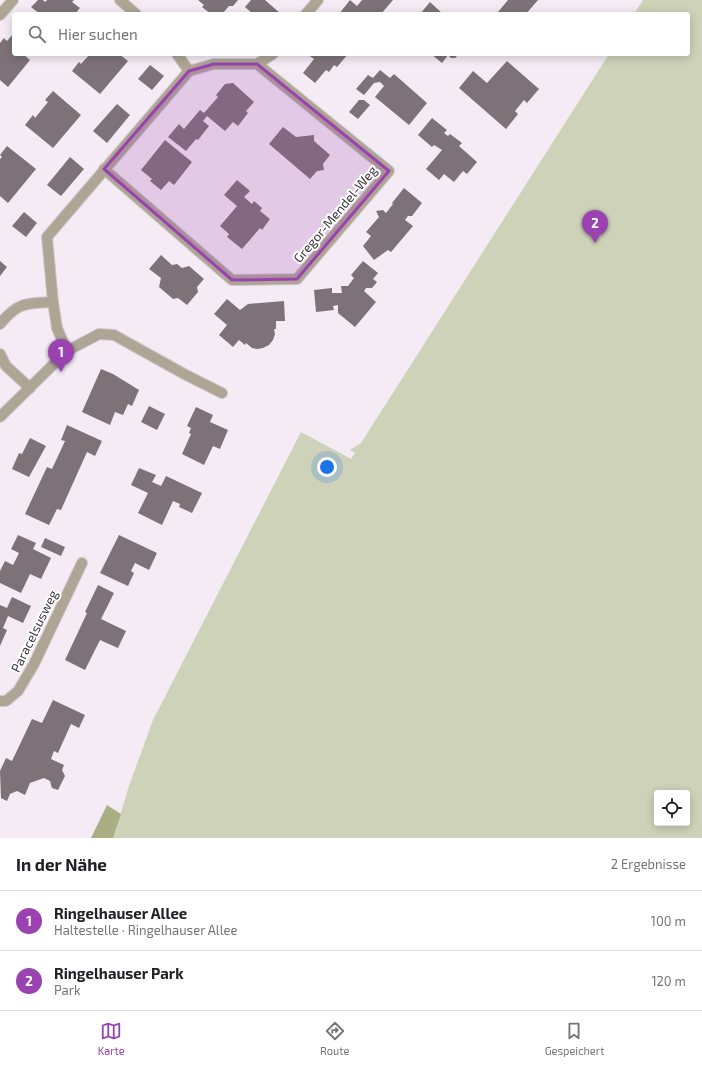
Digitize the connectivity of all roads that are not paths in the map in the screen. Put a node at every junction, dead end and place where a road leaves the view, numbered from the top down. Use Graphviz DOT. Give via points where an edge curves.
graph roads {
  1 [pos="13,0"];
  2 [pos="120,0"];
  3 [pos="318,0"];
  4 [pos="134,12"];
  5 [pos="308,12"];
  6 [pos="0,15"];
  7 [pos="178,56"];
  8 [pos="270,56"];
  9 [pos="257,64"];
  10 [pos="189,71"];
  11 [pos="104,169"];
  12 [pos="53,302"];
  13 [pos="0,324"];
  14 [pos="67,351"];
  15 [pos="0,354"];
  16 [pos="30,388"];
  17 [pos="222,393"];
  18 [pos="0,417"];
  19 [pos="82,564"];
  20 [pos="0,701"];
  1 -- 6 [label="street"];
  2 -- 4 [label="street"];
  3 -- 5 [label="street"];
  7 -- 10 [label="street"];
  8 -- 9 [label="street"];
  9 -- 10 [label="street" via="214,64"];
  9 -- 11 [label="street, Gregor-Mendel-Weg" via="389,171 297,279 232,280"];
  10 -- 11 [label="street"];
  11 -- 12 [label="street" via="47,238"];
  12 -- 13 [label="street" via="22,305 10,312"];
  12 -- 14 [label="street" via="57,328"];
  14 -- 16 [label="street"];
  14 -- 17 [label="street" via="99,334 114,335"];
  15 -- 16 [label="street" via="6,366"];
  16 -- 18 [label="street"];
  19 -- 20 [label="street, Paracelsusweg" via="34,664 18,691 6,701"];
}
